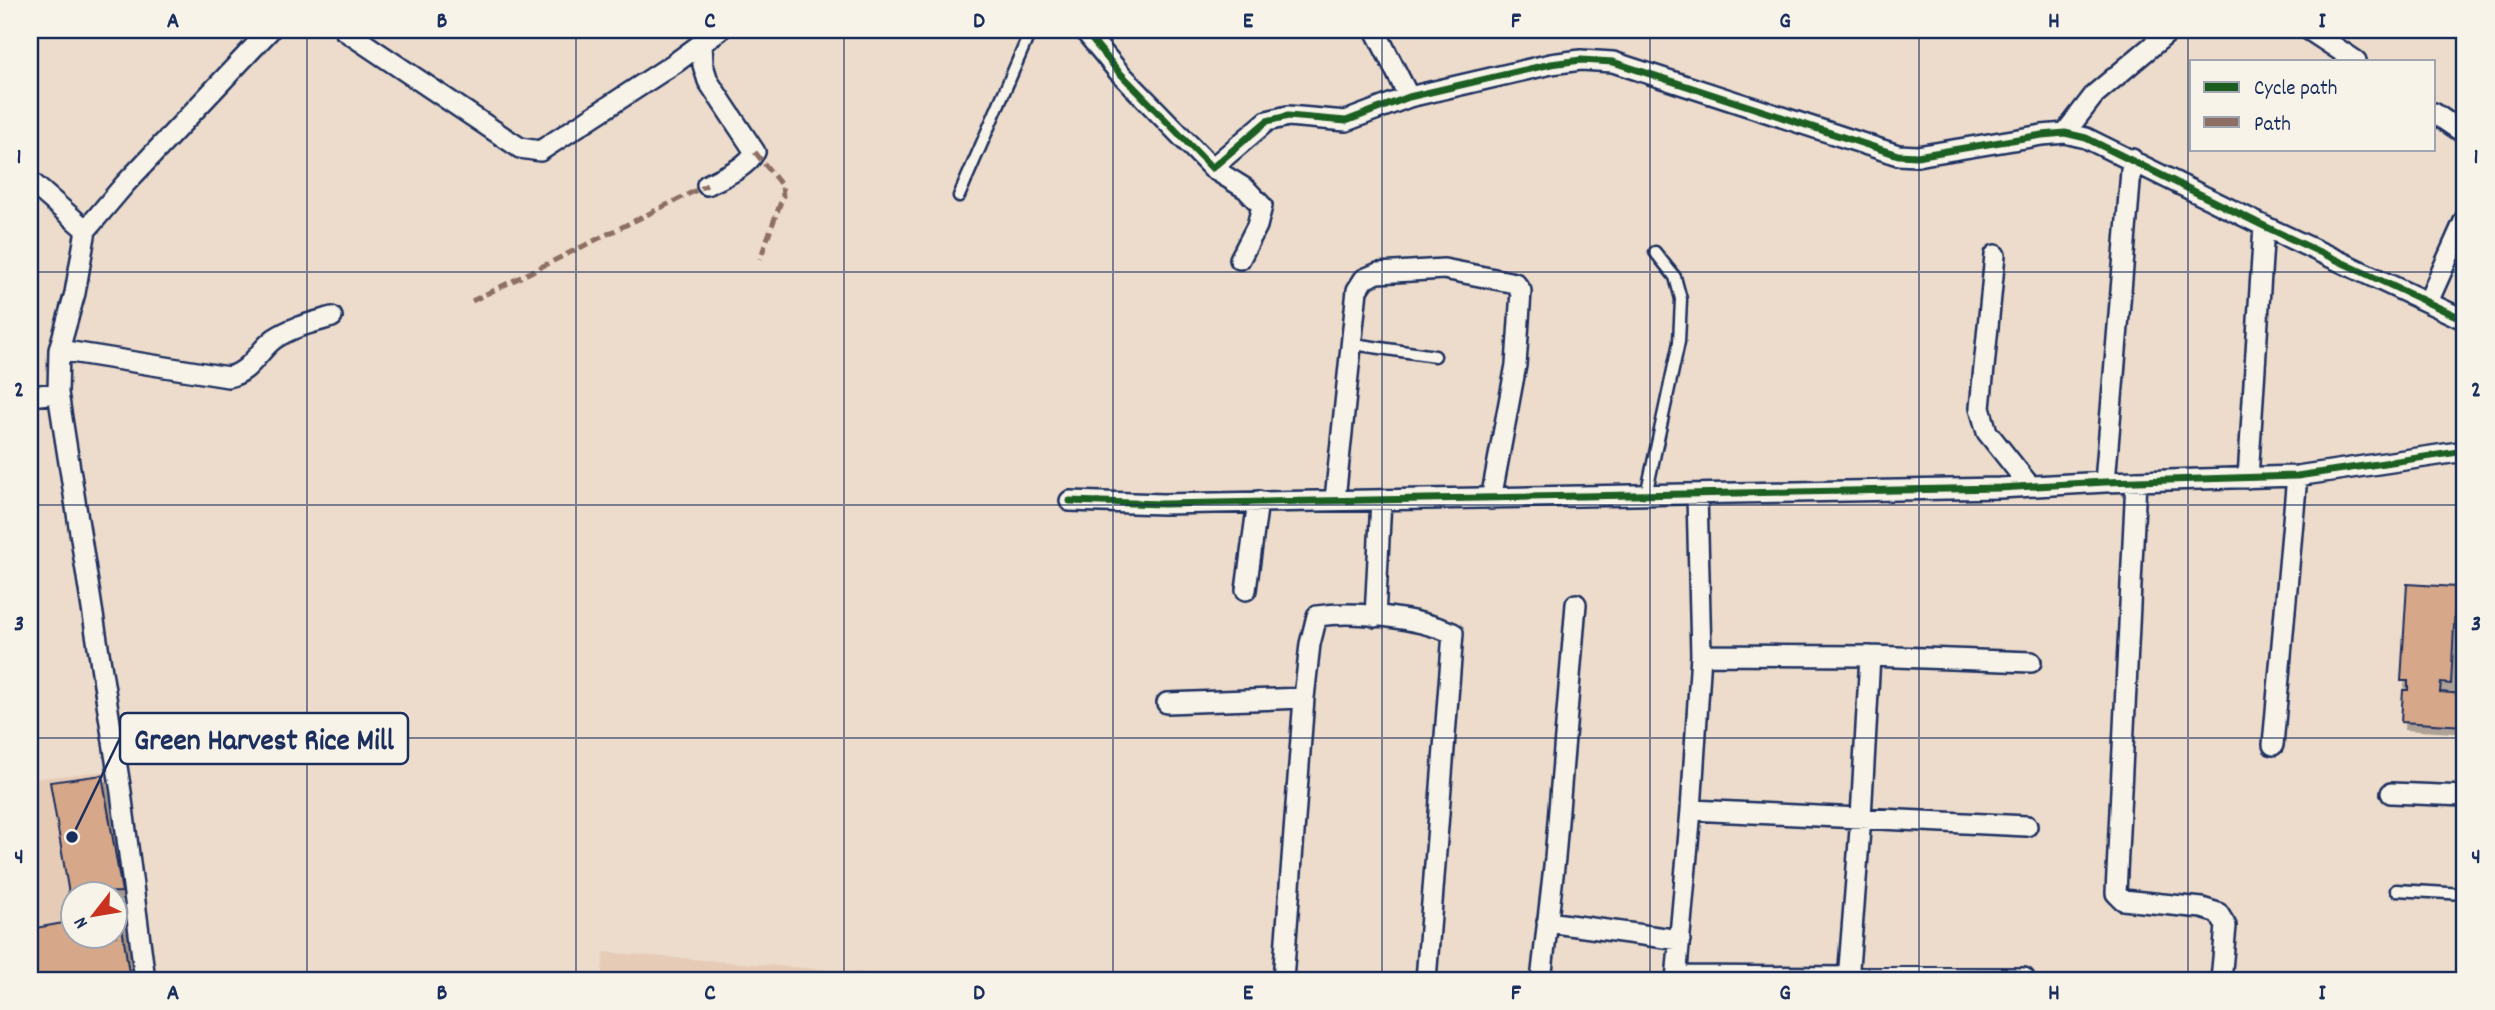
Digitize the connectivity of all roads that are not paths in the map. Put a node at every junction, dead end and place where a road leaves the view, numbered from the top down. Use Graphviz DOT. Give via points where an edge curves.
graph roads {
  1 [pos="270,30"];
  2 [pos="344,30"];
  3 [pos="720,30"];
  4 [pos="1031,30"];
  5 [pos="1084,30"];
  6 [pos="1375,30"];
  7 [pos="2171,30"];
  8 [pos="2309,30"];
  9 [pos="702,43"];
  10 [pos="2354,60"];
  11 [pos="1409,97"];
  12 [pos="2436,114"];
  13 [pos="2064,133"];
  14 [pos="2465,134"];
  15 [pos="2132,159"];
  16 [pos="1212,168"];
  17 [pos="30,181"];
  18 [pos="707,185"];
  19 [pos="959,196"];
  20 [pos="2465,219"];
  21 [pos="2264,226"];
  22 [pos="86,230"];
  23 [pos="1655,252"];
  24 [pos="1995,255"];
  25 [pos="1240,259"];
  26 [pos="2428,302"];
  27 [pos="332,317"];
  28 [pos="2465,320"];
  29 [pos="1353,344"];
  30 [pos="59,350"];
  31 [pos="1435,356"];
  32 [pos="58,393"];
  33 [pos="30,396"];
  34 [pos="2465,452"];
  35 [pos="2297,476"];
  36 [pos="2248,478"];
  37 [pos="2136,481"];
  38 [pos="2105,482"];
  39 [pos="2029,485"];
  40 [pos="1646,495"];
  41 [pos="1697,495"];
  42 [pos="1335,499"];
  43 [pos="1491,499"];
  44 [pos="1070,500"];
  45 [pos="1381,500"];
  46 [pos="1258,501"];
  47 [pos="1245,590"];
  48 [pos="1576,604"];
  49 [pos="1375,617"];
  50 [pos="1701,655"];
  51 [pos="1870,656"];
  52 [pos="2031,662"];
  53 [pos="1304,698"];
  54 [pos="1167,703"];
  55 [pos="2273,745"];
  56 [pos="2391,793"];
  57 [pos="2465,796"];
  58 [pos="1691,810"];
  59 [pos="1861,817"];
  60 [pos="2027,826"];
  61 [pos="2396,890"];
  62 [pos="2465,894"];
  63 [pos="1547,922"];
  64 [pos="1680,940"];
  65 [pos="1676,978"];
  66 [pos="1848,978"];
  67 [pos="145,980"];
  68 [pos="1283,980"];
  69 [pos="1426,980"];
  70 [pos="1541,980"];
  71 [pos="2024,980"];
  72 [pos="2221,980"];
  1 -- 22 [label="street"];
  2 -- 9 [label="street" via="531,151 551,144"];
  3 -- 9 [label="street"];
  4 -- 19 [label="lane"];
  5 -- 16 [label="street"];
  6 -- 11 [label="street"];
  7 -- 13 [label="street" via="2095,94"];
  8 -- 10 [label="street"];
  9 -- 18 [label="street" via="708,81 755,152 741,168"];
  11 -- 13 [label="street" via="1581,60 1613,62 1898,155"];
  11 -- 16 [label="street" via="1346,121 1288,116 1266,121"];
  12 -- 14 [label="street"];
  13 -- 15 [label="street"];
  15 -- 21 [label="street"];
  15 -- 38 [label="street"];
  16 -- 25 [label="street" via="1246,189 1262,206"];
  17 -- 22 [label="street"];
  20 -- 26 [label="street"];
  21 -- 26 [label="street"];
  21 -- 36 [label="street"];
  22 -- 30 [label="street"];
  23 -- 40 [label="lane" via="1675,277 1681,299 1679,342"];
  24 -- 39 [label="street" via="1980,408 1987,432"];
  26 -- 28 [label="street"];
  27 -- 30 [label="street" via="294,327 272,341 247,369 228,377"];
  29 -- 31 [label="lane"];
  29 -- 42 [label="street"];
  29 -- 43 [label="street" via="1357,290 1364,279 1378,273 1444,269 1515,283 1521,291 1516,365"];
  30 -- 32 [label="street"];
  32 -- 33 [label="street"];
  32 -- 67 [label="street" via="121,792"];
  34 -- 35 [label="street"];
  35 -- 36 [label="street"];
  35 -- 55 [label="street"];
  36 -- 37 [label="street"];
  37 -- 38 [label="street"];
  37 -- 72 [label="street" via="2116,893 2123,901 2218,913 2226,926"];
  38 -- 39 [label="street"];
  39 -- 41 [label="street"];
  40 -- 41 [label="street"];
  40 -- 43 [label="street"];
  41 -- 50 [label="street"];
  42 -- 45 [label="street"];
  42 -- 46 [label="street"];
  43 -- 45 [label="street"];
  44 -- 46 [label="street" via="1163,504"];
  45 -- 49 [label="street"];
  46 -- 47 [label="street"];
  48 -- 63 [label="street"];
  49 -- 53 [label="street" via="1317,616"];
  49 -- 69 [label="street" via="1430,624 1453,633"];
  50 -- 51 [label="street"];
  50 -- 58 [label="street"];
  51 -- 52 [label="street"];
  51 -- 59 [label="street"];
  53 -- 54 [label="street"];
  53 -- 68 [label="street"];
  56 -- 57 [label="street"];
  58 -- 59 [label="street"];
  58 -- 64 [label="street"];
  59 -- 60 [label="street"];
  59 -- 66 [label="street"];
  61 -- 62 [label="lane"];
  63 -- 64 [label="street"];
  63 -- 70 [label="street"];
  64 -- 65 [label="street"];
  65 -- 66 [label="street"];
  66 -- 71 [label="street"];
}
